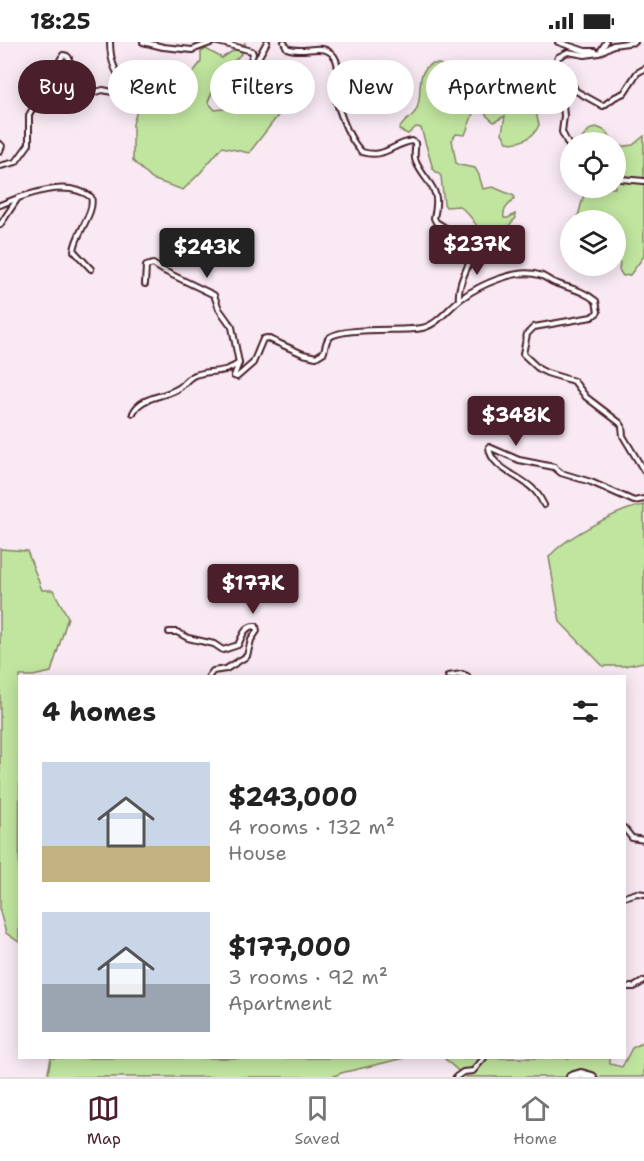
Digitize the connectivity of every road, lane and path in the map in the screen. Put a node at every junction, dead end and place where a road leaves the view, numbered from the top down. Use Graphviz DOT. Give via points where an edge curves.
graph roads {
  1 [pos="110,42"];
  2 [pos="142,42"];
  3 [pos="216,42"];
  4 [pos="267,42"];
  5 [pos="284,42"];
  6 [pos="558,42"];
  7 [pos="606,42"];
  8 [pos="635,42"];
  9 [pos="600,51"];
  10 [pos="557,60"];
  11 [pos="644,69"];
  12 [pos="578,92"];
  13 [pos="564,114"];
  14 [pos="562,132"];
  15 [pos="0,144"];
  16 [pos="0,150"];
  17 [pos="0,166"];
  18 [pos="626,179"];
  19 [pos="644,181"];
  20 [pos="18,198"];
  21 [pos="0,205"];
  22 [pos="0,225"];
  23 [pos="91,269"];
  24 [pos="145,284"];
  25 [pos="459,300"];
  26 [pos="239,363"];
  27 [pos="133,413"];
  28 [pos="644,471"];
  29 [pos="644,499"];
  30 [pos="544,505"];
  31 [pos="169,632"];
  32 [pos="210,675"];
  33 [pos="626,830"];
  34 [pos="644,840"];
  35 [pos="644,894"];
  36 [pos="626,896"];
  37 [pos="644,981"];
  38 [pos="626,987"];
  39 [pos="483,1059"];
  40 [pos="456,1077"];
  41 [pos="571,1077"];
  42 [pos="592,1077"];
  1 -- 17 [label="street" via="116,71 131,89 129,94 103,90 71,95 66,90 69,58 63,55 56,67 37,76 38,100 29,115 29,144 16,162"];
  2 -- 3 [label="street" via="192,50"];
  3 -- 4 [label="street" via="252,51 252,69"];
  5 -- 25 [label="street" via="294,51 322,50 333,56 338,70 336,101 362,152 383,154 403,143 415,143 417,164 436,192 436,222 474,246"];
  6 -- 9 [label="street" via="585,51"];
  7 -- 9 [label="street"];
  8 -- 9 [label="street"];
  9 -- 10 [label="street" via="585,55 568,52"];
  11 -- 12 [label="street" via="624,93 603,106"];
  13 -- 14 [label="street"];
  15 -- 16 [label="street"];
  18 -- 19 [label="street"];
  20 -- 21 [label="street"];
  20 -- 22 [label="street"];
  20 -- 23 [label="street" via="64,189 92,197 93,206 74,251"];
  24 -- 26 [label="street" via="146,266 153,264 214,295 232,327"];
  25 -- 26 [label="street" via="426,327 361,329 332,335 324,352 316,357 267,338 261,342 253,363 237,377 234,373"];
  25 -- 28 [label="street" via="489,282 538,274 580,290 596,301 598,312 592,316 534,327 527,334 523,354 539,369 574,381 580,392 620,423 623,436"];
  26 -- 27 [label="street" via="225,371 187,379 177,390 141,403"];
  29 -- 30 [label="street" via="634,501 561,474 554,467 519,460 489,447 500,466 534,489"];
  31 -- 32 [label="street" via="228,650 238,645 245,630 256,626 247,656"];
  33 -- 34 [label="street" via="632,838"];
  35 -- 36 [label="street"];
  37 -- 38 [label="street"];
  39 -- 40 [label="street" via="473,1071"];
  41 -- 42 [label="highway"];
}
